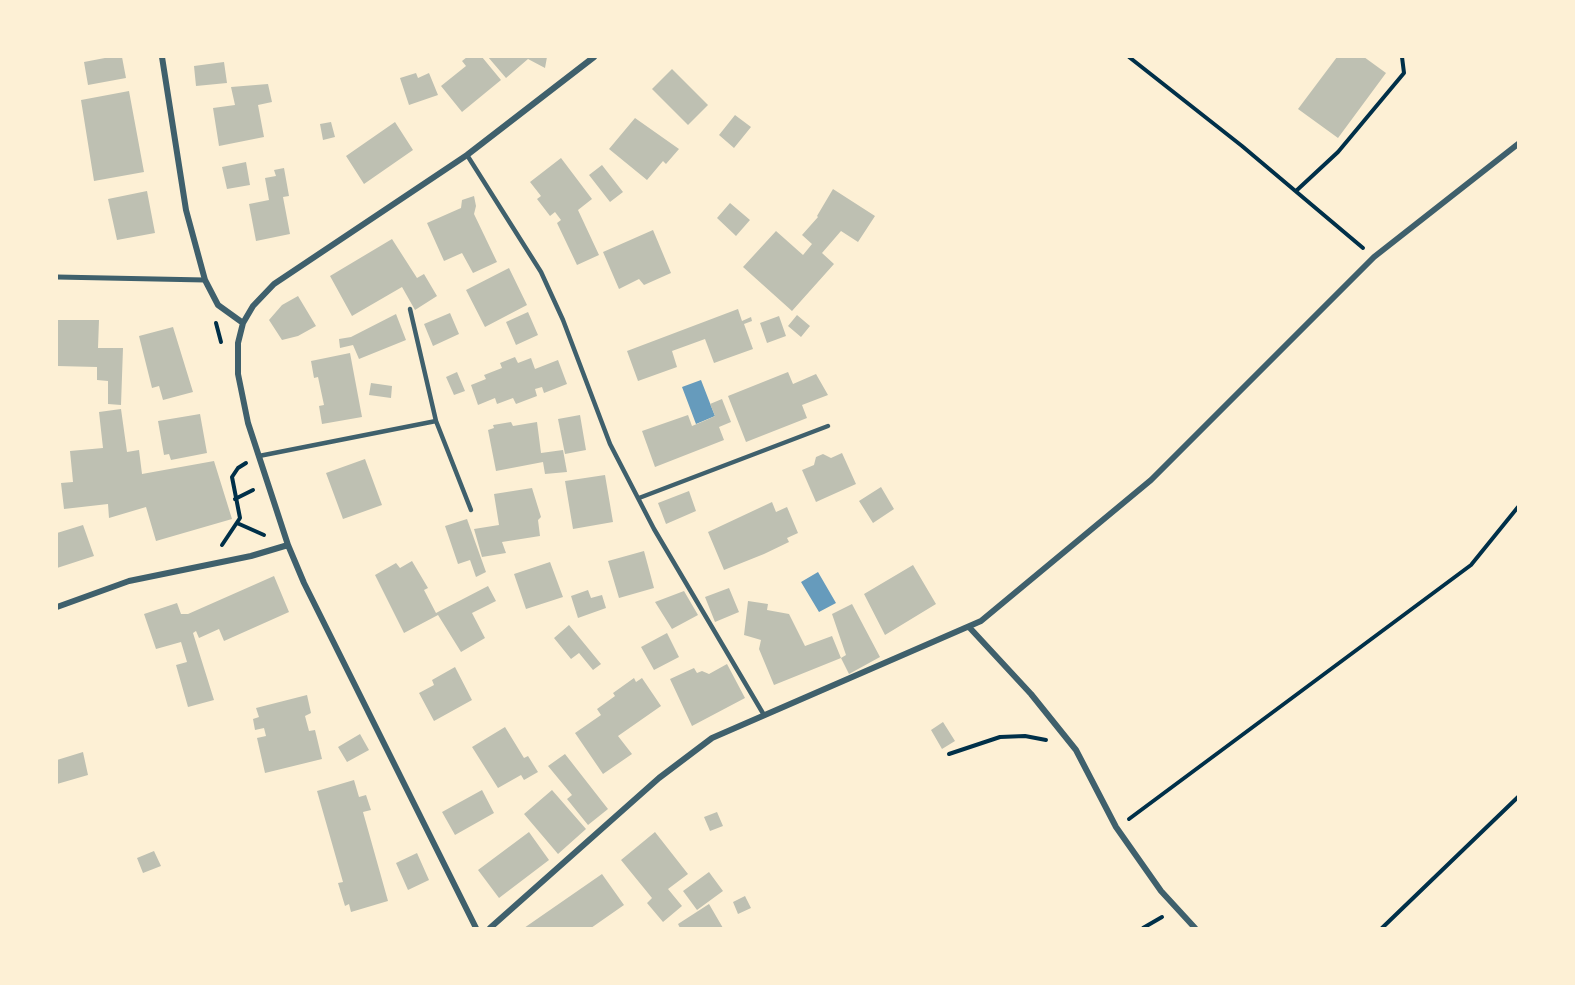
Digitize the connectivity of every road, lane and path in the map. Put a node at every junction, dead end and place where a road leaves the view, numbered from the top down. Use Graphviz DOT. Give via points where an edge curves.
graph roads {
  1 [pos="162,57"];
  2 [pos="594,57"];
  3 [pos="1129,57"];
  4 [pos="1402,57"];
  5 [pos="1518,144"];
  6 [pos="467,155"];
  7 [pos="1296,191"];
  8 [pos="1366,251"];
  9 [pos="57,277"];
  10 [pos="205,280"];
  11 [pos="410,309"];
  12 [pos="243,324"];
  13 [pos="436,421"];
  14 [pos="828,426"];
  15 [pos="259,456"];
  16 [pos="639,498"];
  17 [pos="1518,507"];
  18 [pos="471,510"];
  19 [pos="288,545"];
  20 [pos="213,564"];
  21 [pos="57,607"];
  22 [pos="969,627"];
  23 [pos="764,715"];
  24 [pos="1076,750"];
  25 [pos="949,754"];
  26 [pos="1518,797"];
  27 [pos="1116,827"];
  28 [pos="1176,909"];
  29 [pos="476,928"];
  30 [pos="490,928"];
  31 [pos="1143,928"];
  32 [pos="1195,928"];
  33 [pos="1382,928"];
  1 -- 10 [label="street" via="186,210"];
  2 -- 6 [label="street"];
  3 -- 7 [label="path"];
  4 -- 7 [label="path" via="1404,73 1338,152"];
  5 -- 22 [label="street" via="1374,257 1151,480"];
  6 -- 12 [label="street" via="290,272 261,295"];
  6 -- 16 [label="lane" via="541,272 610,444"];
  7 -- 8 [label="path"];
  9 -- 10 [label="street"];
  10 -- 12 [label="street" via="218,305"];
  11 -- 13 [label="lane"];
  12 -- 15 [label="street" via="238,374"];
  13 -- 15 [label="lane"];
  13 -- 18 [label="lane"];
  14 -- 16 [label="lane"];
  15 -- 19 [label="street"];
  15 -- 20 [label="path" via="232,476 240,518"];
  16 -- 23 [label="lane"];
  17 -- 27 [label="path" via="1471,565"];
  19 -- 20 [label="street"];
  19 -- 29 [label="street"];
  20 -- 21 [label="street" via="129,581"];
  22 -- 23 [label="street"];
  22 -- 24 [label="street"];
  23 -- 30 [label="street" via="712,738 660,778"];
  24 -- 25 [label="path" via="1025,736 1000,737"];
  24 -- 27 [label="street"];
  26 -- 33 [label="path"];
  27 -- 28 [label="street"];
  28 -- 31 [label="path"];
  28 -- 32 [label="street"];
}
